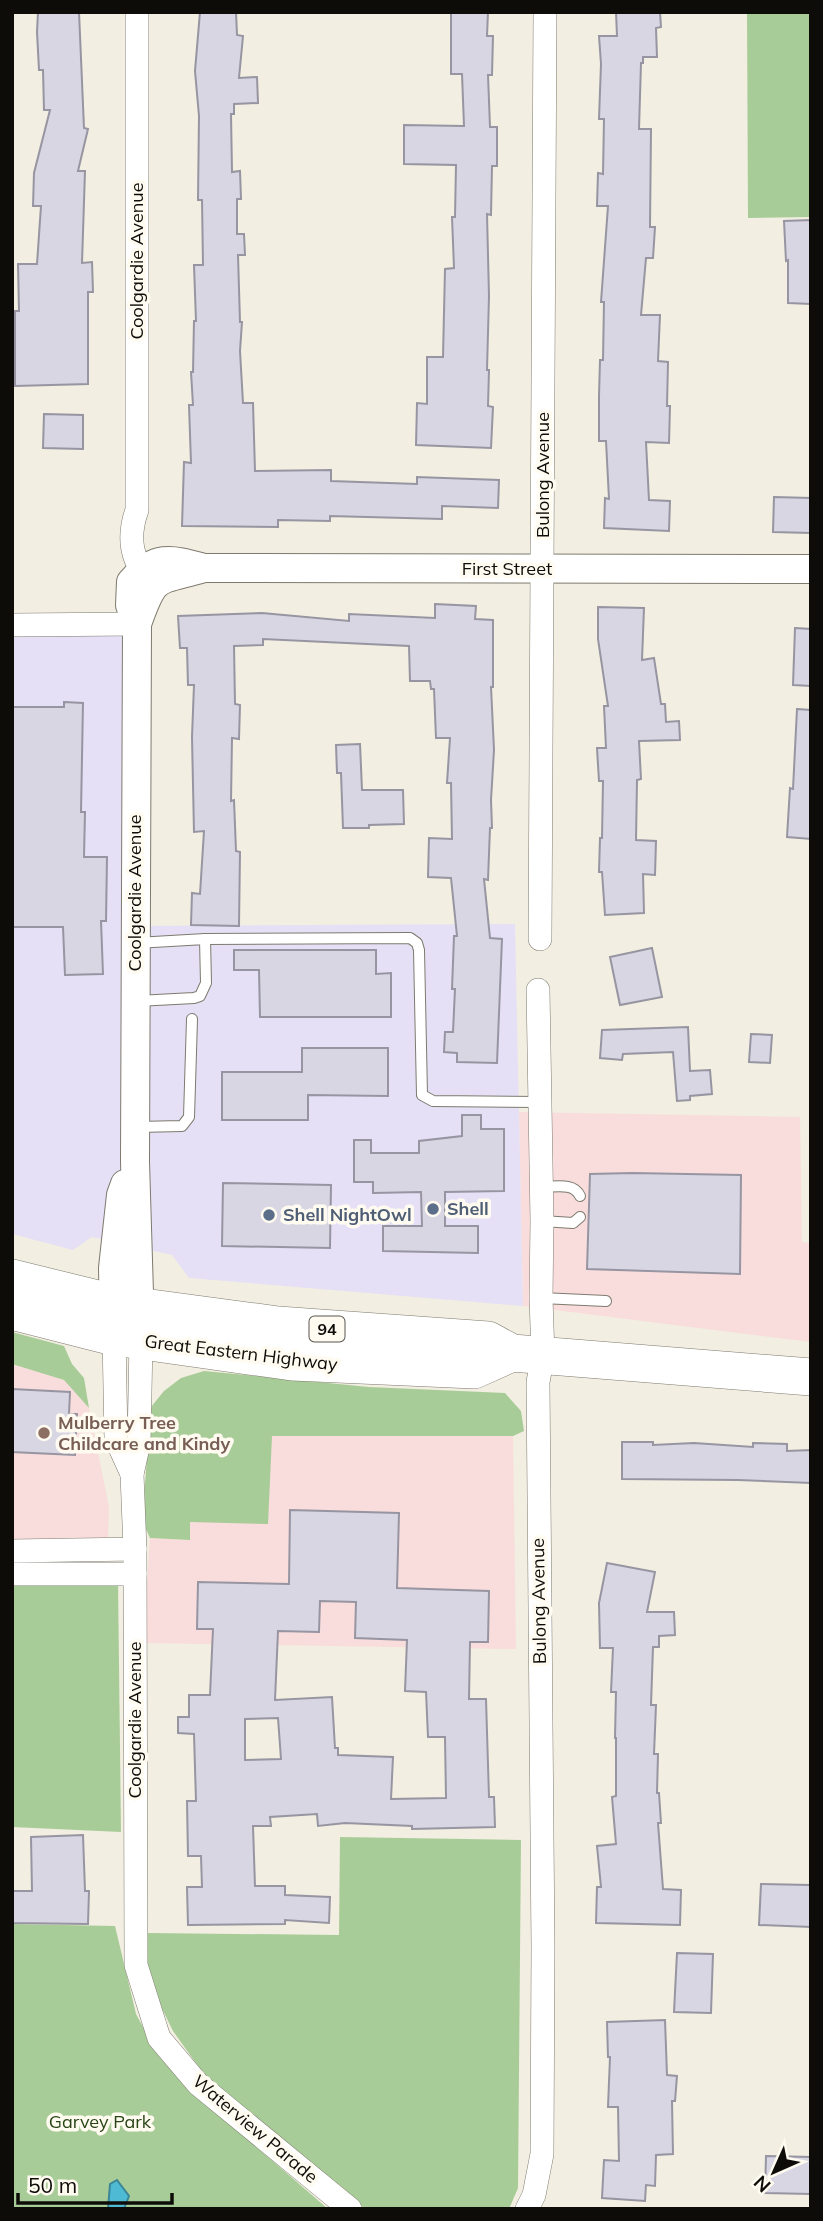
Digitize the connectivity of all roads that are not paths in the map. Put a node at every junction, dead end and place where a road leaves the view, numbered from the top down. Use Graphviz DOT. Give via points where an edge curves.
graph roads {
  1 [pos="137,12"];
  2 [pos="545,12"];
  3 [pos="542,569"];
  4 [pos="811,569"];
  5 [pos="151,573"];
  6 [pos="137,624"];
  7 [pos="12,625"];
  8 [pos="205,939"];
  9 [pos="540,939"];
  10 [pos="134,943"];
  11 [pos="538,990"];
  12 [pos="134,1001"];
  13 [pos="192,1019"];
  14 [pos="540,1102"];
  15 [pos="135,1127"];
  16 [pos="542,1187"];
  17 [pos="580,1196"];
  18 [pos="580,1217"];
  19 [pos="542,1221"];
  20 [pos="12,1278"];
  21 [pos="541,1298"];
  22 [pos="606,1301"];
  23 [pos="12,1311"];
  24 [pos="127,1322"];
  25 [pos="527,1354"];
  26 [pos="811,1377"];
  27 [pos="135,1549"];
  28 [pos="12,1551"];
  29 [pos="12,1574"];
  30 [pos="135,1574"];
  31 [pos="136,1965"];
  32 [pos="351,2209"];
  33 [pos="527,2209"];
  1 -- 5 [label="street, Coolgardie Avenue" via="136,510 132,546"];
  2 -- 3 [label="street, Bulong Avenue"];
  3 -- 4 [label="street, First Street"];
  3 -- 5 [label="street, First Street" via="204,568 172,559"];
  3 -- 9 [label="street, Bulong Avenue"];
  5 -- 6 [label="street, Coolgardie Avenue" via="131,582 130,605"];
  6 -- 7 [label="street"];
  6 -- 10 [label="street, Coolgardie Avenue"];
  8 -- 10 [label="lane"];
  8 -- 12 [label="lane" via="206,983 200,996"];
  8 -- 14 [label="lane" via="410,938 419,950 422,1095 433,1101"];
  10 -- 12 [label="street, Coolgardie Avenue"];
  11 -- 14 [label="street, Bulong Avenue"];
  12 -- 15 [label="street, Coolgardie Avenue"];
  13 -- 15 [label="lane" via="186,1123"];
  14 -- 16 [label="street, Bulong Avenue"];
  15 -- 24 [label="street, Coolgardie Avenue"];
  16 -- 17 [label="lane" via="572,1187"];
  16 -- 19 [label="street, Bulong Avenue"];
  18 -- 19 [label="lane" via="573,1223"];
  19 -- 21 [label="street, Bulong Avenue"];
  20 -- 24 [label="highway, Great Eastern Highway / 94"];
  21 -- 22 [label="lane"];
  21 -- 25 [label="street, Bulong Avenue"];
  23 -- 24 [label="highway, Great Eastern Highway / 94"];
  24 -- 25 [label="highway, Great Eastern Highway / 94" via="278,1325 488,1340"];
  24 -- 27 [label="street, Coolgardie Avenue" via="139,1443 132,1474"];
  25 -- 26 [label="highway, Great Eastern Highway / 94"];
  25 -- 33 [label="street, Bulong Avenue" via="538,1382 543,1948 542,2154"];
  27 -- 28 [label="street"];
  27 -- 30 [label="street, Coolgardie Avenue"];
  29 -- 30 [label="street"];
  30 -- 31 [label="street, Coolgardie Avenue"];
  31 -- 32 [label="street, Waterview Parade" via="159,2038 198,2084"];
}
